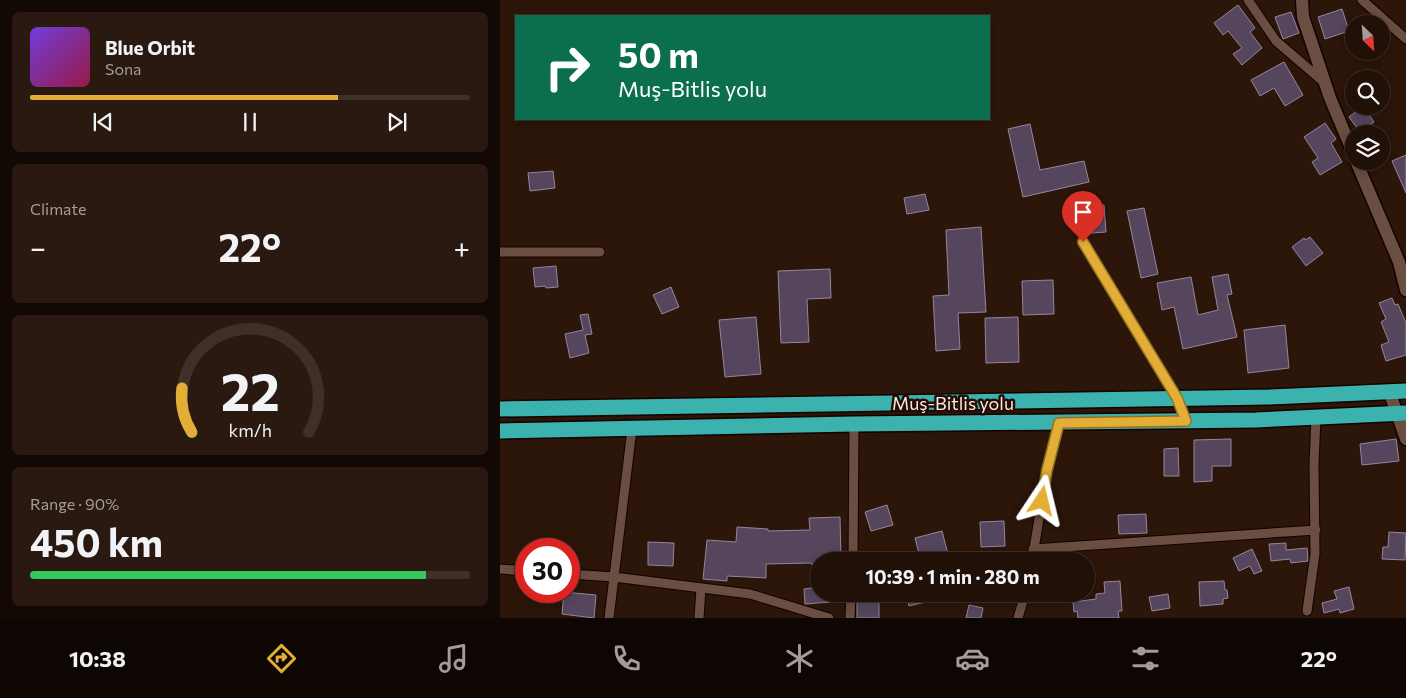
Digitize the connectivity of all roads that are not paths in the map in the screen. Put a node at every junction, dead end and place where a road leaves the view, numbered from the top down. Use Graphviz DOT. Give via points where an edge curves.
graph roads {
  1 [pos="1248,0"];
  2 [pos="1302,0"];
  3 [pos="1362,0"];
  4 [pos="1406,39"];
  5 [pos="1325,83"];
  6 [pos="1345,133"];
  7 [pos="1360,170"];
  8 [pos="1083,242"];
  9 [pos="500,252"];
  10 [pos="600,252"];
  11 [pos="1406,290"];
  12 [pos="1389,391"];
  13 [pos="1406,391"];
  14 [pos="1177,398"];
  15 [pos="500,409"];
  16 [pos="1402,413"];
  17 [pos="1316,417"];
  18 [pos="1186,421"];
  19 [pos="1059,423"];
  20 [pos="854,424"];
  21 [pos="632,429"];
  22 [pos="500,431"];
  23 [pos="1406,439"];
  24 [pos="1316,530"];
  25 [pos="1033,549"];
  26 [pos="853,552"];
  27 [pos="1033,552"];
  28 [pos="500,569"];
  29 [pos="515,570"];
  30 [pos="580,575"];
  31 [pos="614,577"];
  32 [pos="701,588"];
  33 [pos="851,602"];
  34 [pos="1023,602"];
  35 [pos="1307,611"];
  36 [pos="609,618"];
  37 [pos="699,618"];
  38 [pos="829,618"];
  39 [pos="850,618"];
  40 [pos="1018,618"];
  1 -- 5 [label="street" via="1276,41"];
  2 -- 5 [label="street" via="1303,16"];
  3 -- 4 [label="street"];
  5 -- 6 [label="street"];
  7 -- 11 [label="street" via="1399,262"];
  8 -- 14 [label="street"];
  9 -- 10 [label="street"];
  12 -- 13 [label="highway, Muş-Bitlis yolu"];
  12 -- 14 [label="highway, Muş-Bitlis yolu"];
  12 -- 16 [label="street"];
  14 -- 15 [label="highway, Muş-Bitlis yolu"];
  14 -- 18 [label="street"];
  16 -- 17 [label="highway, Muş-Bitlis yolu"];
  16 -- 23 [label="street"];
  17 -- 18 [label="highway, Muş-Bitlis yolu"];
  17 -- 24 [label="street"];
  18 -- 19 [label="highway, Muş-Bitlis yolu"];
  19 -- 20 [label="highway, Muş-Bitlis yolu"];
  19 -- 25 [label="street"];
  20 -- 21 [label="highway, Muş-Bitlis yolu"];
  20 -- 26 [label="street"];
  21 -- 22 [label="highway, Muş-Bitlis yolu"];
  21 -- 31 [label="street"];
  24 -- 25 [label="street"];
  24 -- 35 [label="street"];
  25 -- 27 [label="street"];
  28 -- 29 [label="street"];
  30 -- 31 [label="street"];
  31 -- 32 [label="street"];
  31 -- 36 [label="street"];
  32 -- 37 [label="street"];
  32 -- 38 [label="street" via="750,594"];
  33 -- 39 [label="street"];
  34 -- 40 [label="street"];
}
